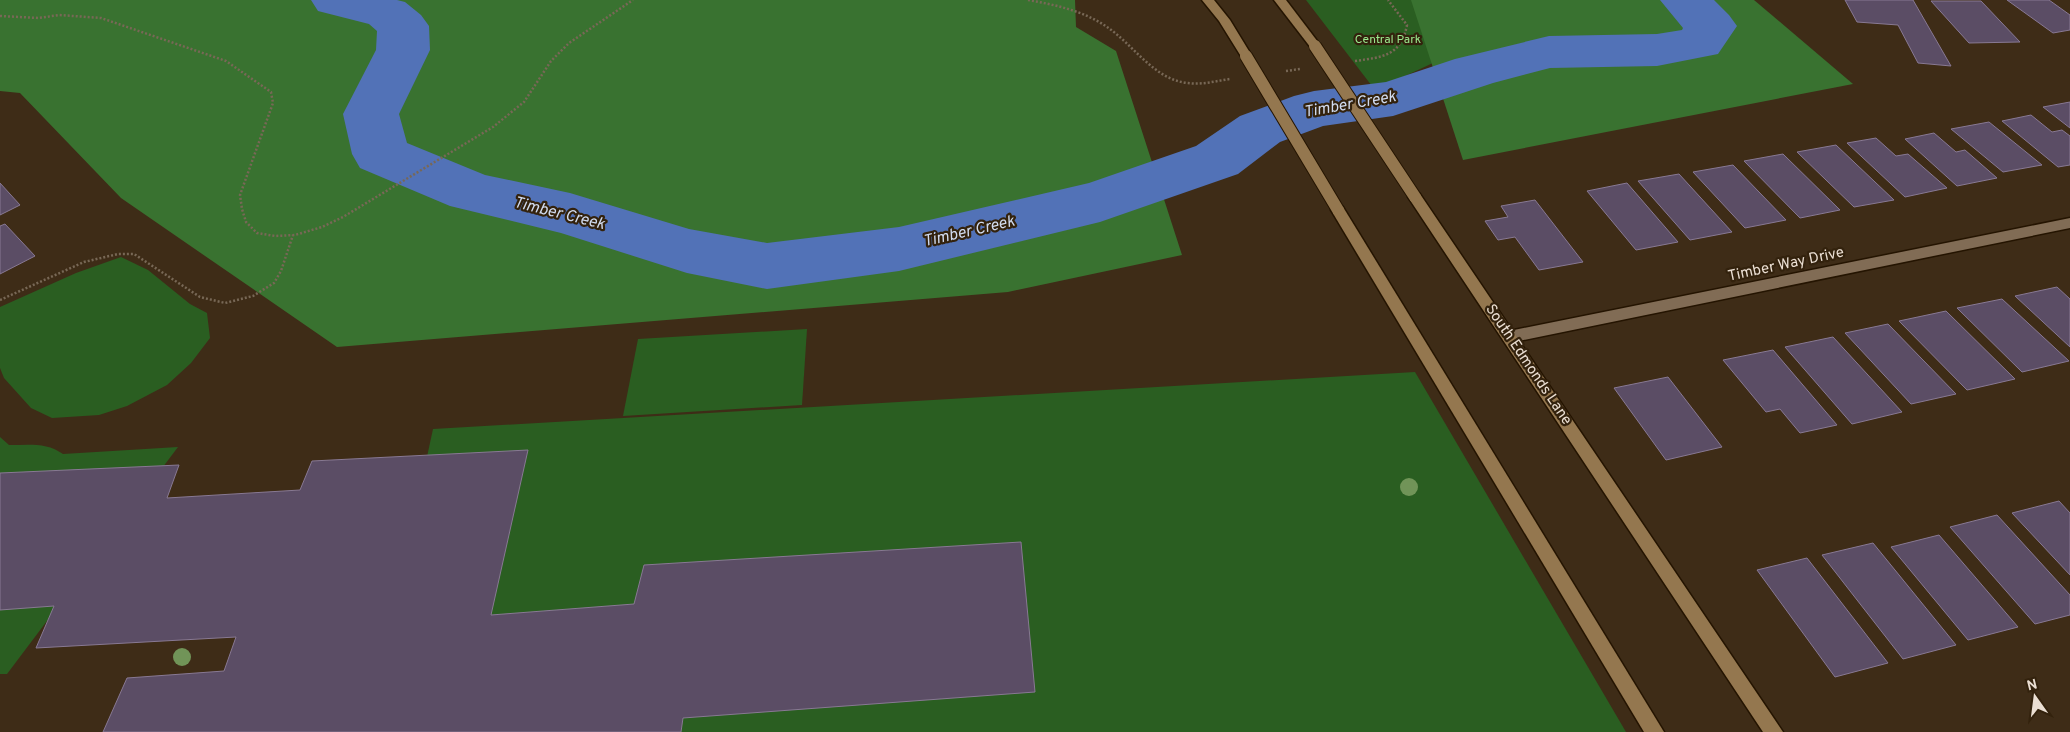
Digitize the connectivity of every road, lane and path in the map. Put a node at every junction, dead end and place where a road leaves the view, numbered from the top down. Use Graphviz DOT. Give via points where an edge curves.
graph roads {
  1 [pos="633,0"];
  2 [pos="1208,0"];
  3 [pos="1280,0"];
  4 [pos="0,16"];
  5 [pos="2070,223"];
  6 [pos="293,235"];
  7 [pos="0,300"];
  8 [pos="1509,337"];
  9 [pos="1655,732"];
  10 [pos="1774,732"];
  1 -- 6 [label="path" via="572,40 550,63 527,99 493,127 342,218"];
  2 -- 9 [label="main road, bridge" via="1246,56"];
  3 -- 8 [label="main road, South Edmonds Lane, bridge" via="1315,46"];
  4 -- 6 [label="path" via="81,15 101,18 226,61 263,85 271,92 273,103 240,195 242,210 245,222 253,231 266,236"];
  5 -- 8 [label="street, Timber Way Drive"];
  6 -- 7 [label="path" via="274,283 237,301 225,303 200,297 134,254 122,253 89,260"];
  8 -- 10 [label="main road, South Edmonds Lane"];
}
